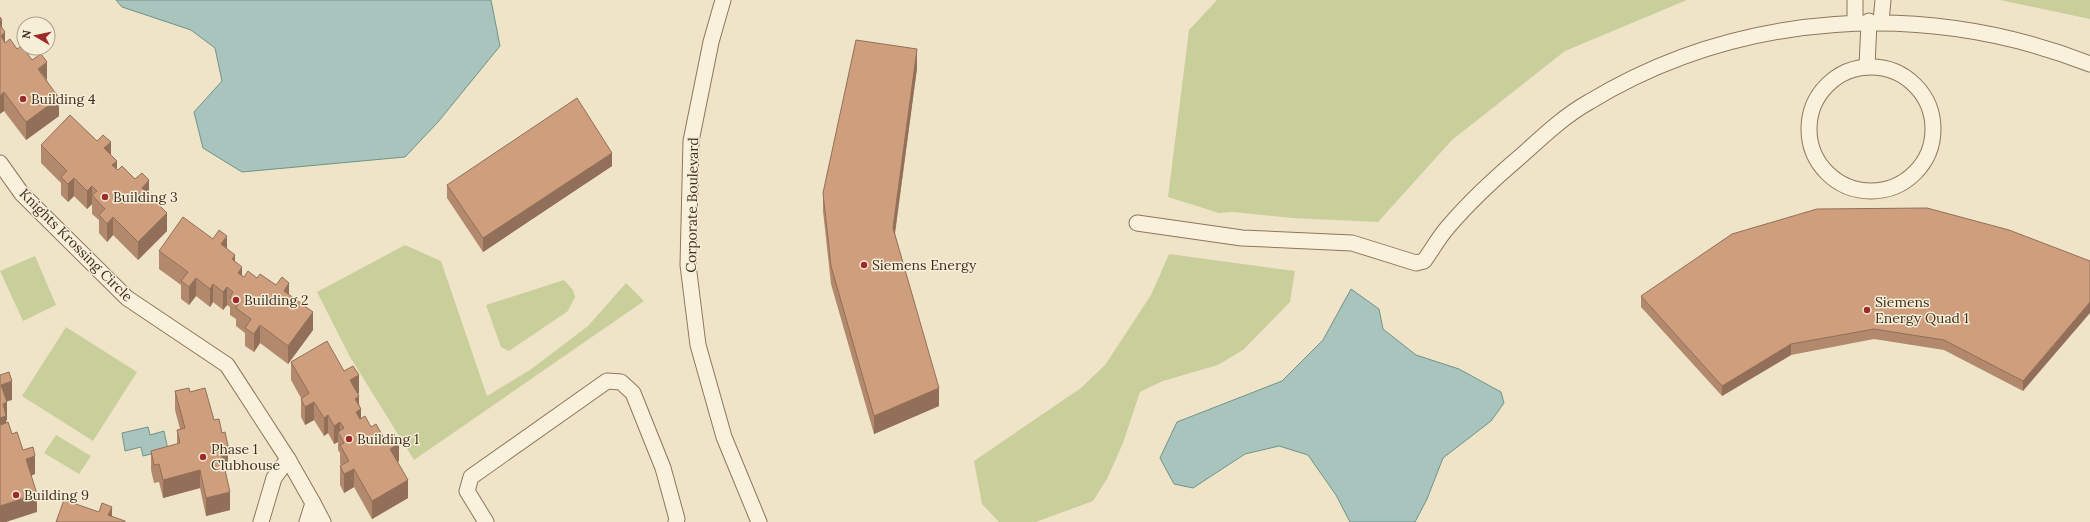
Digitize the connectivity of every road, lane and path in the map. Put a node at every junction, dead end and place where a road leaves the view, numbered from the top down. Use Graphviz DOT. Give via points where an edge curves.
graph roads {
  1 [pos="723,0"];
  2 [pos="1855,0"];
  3 [pos="1883,0"];
  4 [pos="1869,21"];
  5 [pos="2090,64"];
  6 [pos="1867,67"];
  7 [pos="0,163"];
  8 [pos="1137,223"];
  9 [pos="288,459"];
  10 [pos="313,503"];
  11 [pos="261,522"];
  12 [pos="307,522"];
  13 [pos="322,522"];
  14 [pos="486,522"];
  15 [pos="676,522"];
  16 [pos="759,522"];
  1 -- 16 [label="street, Corporate Boulevard" via="711,42 691,141 688,265 698,345 724,437"];
  2 -- 4 [label="street"];
  3 -- 4 [label="street"];
  4 -- 5 [label="street" via="1960,27 2026,42"];
  4 -- 6 [label="street"];
  4 -- 8 [label="street" via="1807,25 1737,38 1661,65 1588,102 1546,133 1484,188 1447,228 1424,261 1416,263 1352,243 1242,238"];
  6 -- 6 [label="street" via="1834,79 1822,90 1814,103 1809,131 1814,152 1826,173 1855,189 1874,191 1889,188 1915,172 1931,143 1932,125 1929,110 1914,84 1889,70"];
  7 -- 9 [label="street, Knights Krossing Circle" via="22,194 126,298 227,365"];
  9 -- 10 [label="street, Knights Krossing Circle"];
  9 -- 11 [label="street" via="274,478"];
  10 -- 12 [label="street"];
  10 -- 13 [label="street, Knights Krossing Circle"];
  14 -- 15 [label="street" via="467,491 471,477 607,381 622,382 633,393 663,468"];
}
